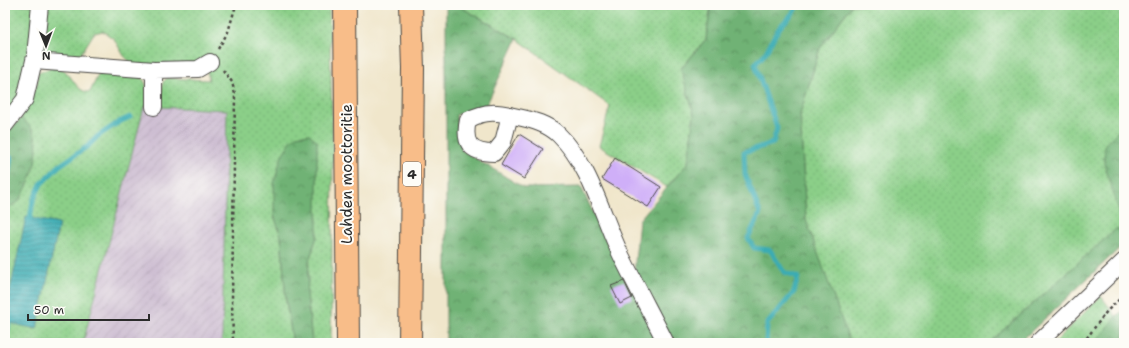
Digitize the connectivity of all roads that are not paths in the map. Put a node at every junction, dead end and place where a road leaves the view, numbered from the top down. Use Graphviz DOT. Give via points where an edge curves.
graph roads {
  1 [pos="40,5"];
  2 [pos="345,5"];
  3 [pos="411,5"];
  4 [pos="34,61"];
  5 [pos="210,62"];
  6 [pos="154,70"];
  7 [pos="154,107"];
  8 [pos="510,115"];
  9 [pos="5,125"];
  10 [pos="1124,261"];
  11 [pos="348,343"];
  12 [pos="410,343"];
  13 [pos="666,343"];
  14 [pos="1038,343"];
  1 -- 4 [label="street"];
  2 -- 11 [label="highway, Lahden moottoritie"];
  3 -- 12 [label="highway, 4" via="413,69"];
  4 -- 6 [label="street"];
  4 -- 9 [label="street" via="25,99"];
  5 -- 6 [label="street" via="198,69"];
  6 -- 7 [label="street"];
  8 -- 13 [label="street" via="537,121 558,134 579,160 620,253"];
  10 -- 14 [label="street"];
}
